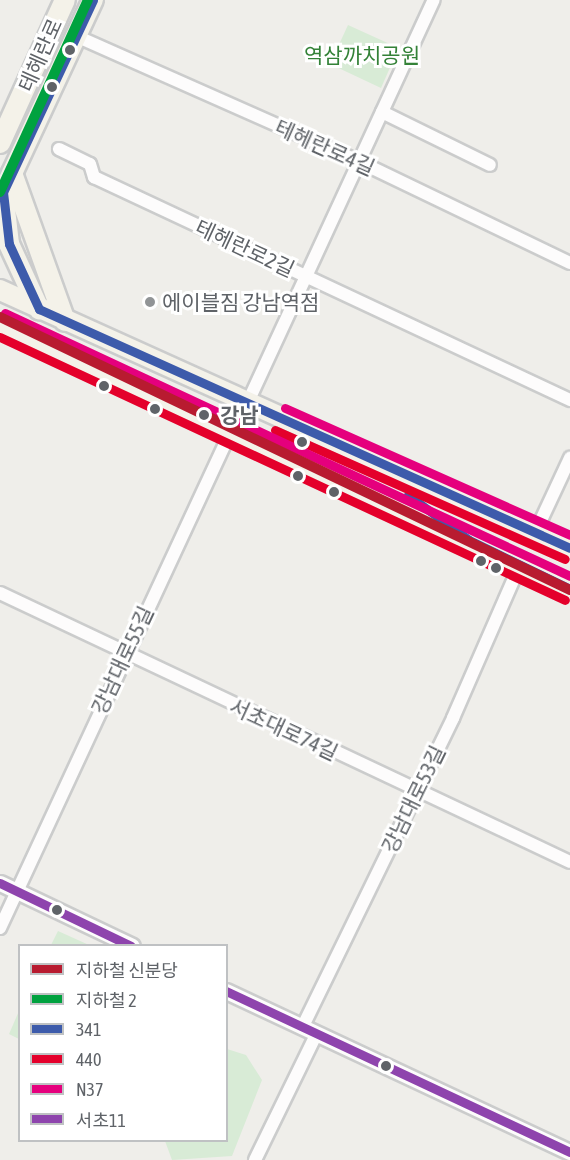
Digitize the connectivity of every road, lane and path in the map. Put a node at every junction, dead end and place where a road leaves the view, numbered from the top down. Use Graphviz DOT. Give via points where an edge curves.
graph roads {
  1 [pos="65,0"];
  2 [pos="93,0"];
  3 [pos="434,0"];
  4 [pos="76,36"];
  5 [pos="382,112"];
  6 [pos="0,143"];
  7 [pos="59,148"];
  8 [pos="358,161"];
  9 [pos="490,165"];
  10 [pos="12,173"];
  11 [pos="2,195"];
  12 [pos="570,263"];
  13 [pos="305,276"];
  14 [pos="0,290"];
  15 [pos="39,309"];
  16 [pos="66,321"];
  17 [pos="0,324"];
  18 [pos="0,332"];
  19 [pos="24,335"];
  20 [pos="570,400"];
  21 [pos="247,404"];
  22 [pos="231,430"];
  23 [pos="570,458"];
  24 [pos="536,531"];
  25 [pos="570,548"];
  26 [pos="519,567"];
  27 [pos="570,590"];
  28 [pos="0,593"];
  29 [pos="125,653"];
  30 [pos="418,788"];
  31 [pos="570,862"];
  32 [pos="7,886"];
  33 [pos="0,928"];
  34 [pos="130,944"];
  35 [pos="228,992"];
  36 [pos="302,1028"];
  37 [pos="316,1035"];
  38 [pos="570,1152"];
  39 [pos="255,1160"];
  1 -- 6 [label="main road, 테헤란로"];
  2 -- 4 [label="main road, 테헤란로"];
  3 -- 5 [label="street"];
  4 -- 8 [label="street, 테헤란로4길"];
  4 -- 10 [label="main road, 테헤란로"];
  5 -- 8 [label="street"];
  5 -- 9 [label="street"];
  7 -- 13 [label="street, 테헤란로2길" via="90,164 94,177"];
  8 -- 12 [label="street, 테헤란로4길"];
  8 -- 13 [label="street"];
  10 -- 11 [label="main road, 테헤란로"];
  10 -- 16 [label="main road"];
  11 -- 15 [label="main road" via="9,244"];
  13 -- 20 [label="street, 테헤란로2길"];
  13 -- 21 [label="street"];
  14 -- 15 [label="main road"];
  15 -- 16 [label="main road"];
  16 -- 21 [label="main road"];
  17 -- 19 [label="main road"];
  18 -- 19 [label="main road"];
  19 -- 22 [label="main road"];
  21 -- 24 [label="main road"];
  22 -- 26 [label="main road"];
  22 -- 29 [label="street, 강남대로55길"];
  23 -- 24 [label="street"];
  24 -- 25 [label="main road"];
  26 -- 27 [label="main road"];
  26 -- 30 [label="street, 강남대로53길"];
  28 -- 29 [label="street, 서초대로74길"];
  29 -- 30 [label="street, 서초대로74길"];
  29 -- 32 [label="street, 강남대로55길"];
  30 -- 31 [label="street, 서초대로74길"];
  30 -- 36 [label="street, 강남대로53길"];
  32 -- 33 [label="street, 강남대로55길"];
  32 -- 34 [label="street"];
  35 -- 36 [label="street"];
  36 -- 37 [label="street"];
  37 -- 38 [label="street"];
  37 -- 39 [label="street"];
}
